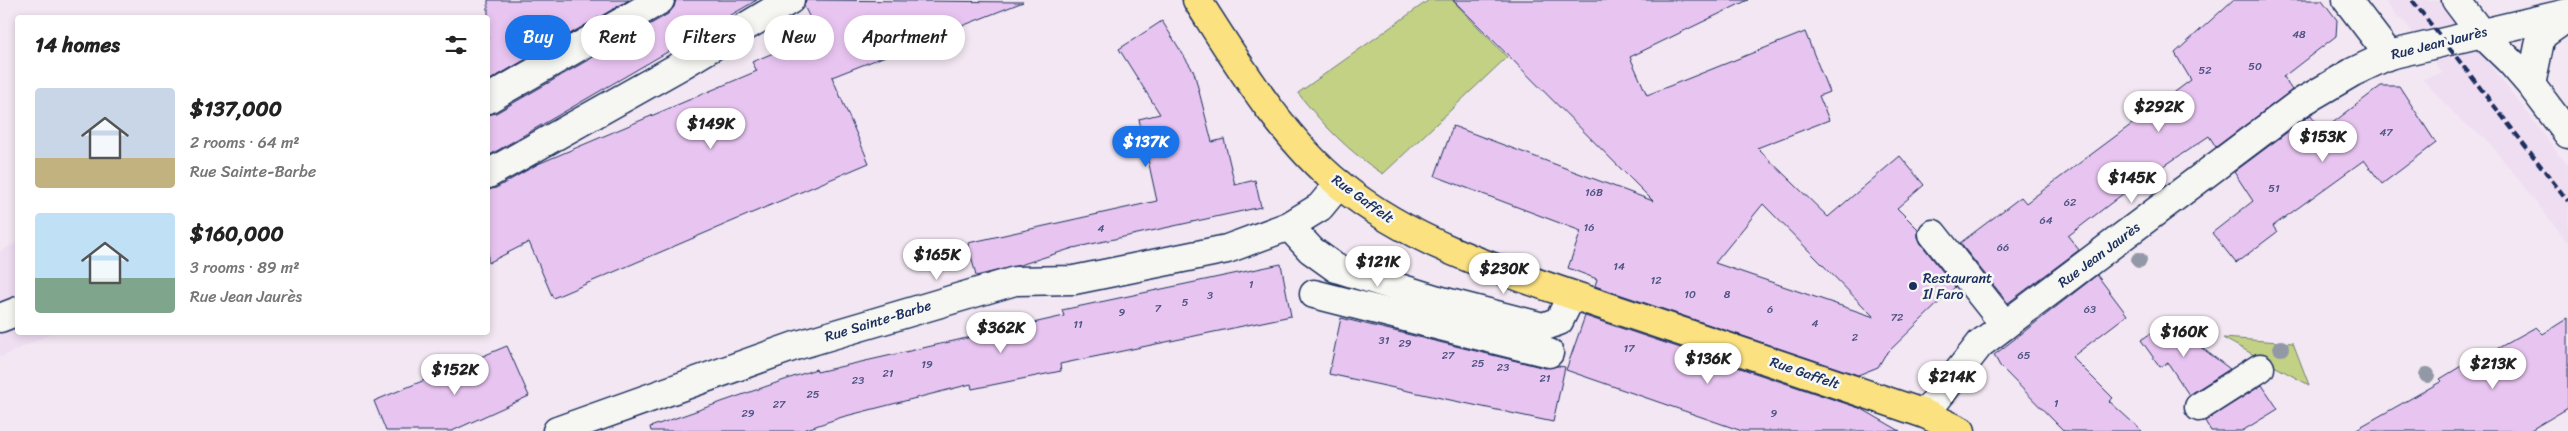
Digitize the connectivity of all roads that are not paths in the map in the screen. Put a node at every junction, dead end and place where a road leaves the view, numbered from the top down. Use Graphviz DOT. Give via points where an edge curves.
graph roads {
  1 [pos="660,0"];
  2 [pos="790,0"];
  3 [pos="1197,0"];
  4 [pos="2347,0"];
  5 [pos="2456,0"];
  6 [pos="2568,15"];
  7 [pos="2480,32"];
  8 [pos="2389,55"];
  9 [pos="2531,85"];
  10 [pos="490,98"];
  11 [pos="2568,134"];
  12 [pos="490,173"];
  13 [pos="1339,184"];
  14 [pos="1290,226"];
  15 [pos="1934,234"];
  16 [pos="1314,294"];
  17 [pos="1572,294"];
  18 [pos="15,312"];
  19 [pos="1435,312"];
  20 [pos="0,318"];
  21 [pos="2005,325"];
  22 [pos="1549,353"];
  23 [pos="2260,368"];
  24 [pos="2199,407"];
  25 [pos="1925,414"];
  26 [pos="558,431"];
  27 [pos="1961,431"];
  1 -- 10 [label="street"];
  2 -- 12 [label="street"];
  3 -- 13 [label="main road, Rue Gaffelt" via="1258,94 1298,143"];
  4 -- 8 [label="street"];
  5 -- 7 [label="street"];
  6 -- 7 [label="street, Rue Jean Jaurès"];
  6 -- 9 [label="street" via="2540,36"];
  7 -- 8 [label="street, Rue Jean Jaurès"];
  7 -- 9 [label="street"];
  8 -- 21 [label="street, Rue Jean Jaurès" via="2300,104"];
  9 -- 11 [label="street"];
  13 -- 14 [label="street, Rue Sainte-Barbe" via="1320,207"];
  13 -- 17 [label="main road, Rue Gaffelt" via="1390,221 1446,249"];
  14 -- 19 [label="street" via="1311,250 1336,268"];
  14 -- 26 [label="street, Rue Sainte-Barbe" via="1227,249 1074,280 1015,281 795,346"];
  15 -- 21 [label="street"];
  16 -- 19 [label="street"];
  17 -- 19 [label="street" via="1559,322 1543,327"];
  17 -- 25 [label="main road, Rue Gaffelt"];
  18 -- 20 [label="street"];
  19 -- 22 [label="street"];
  21 -- 25 [label="street, Rue Jean Jaurès" via="1980,344"];
  23 -- 24 [label="street"];
  25 -- 27 [label="main road, Rue Gaffelt"];
}
